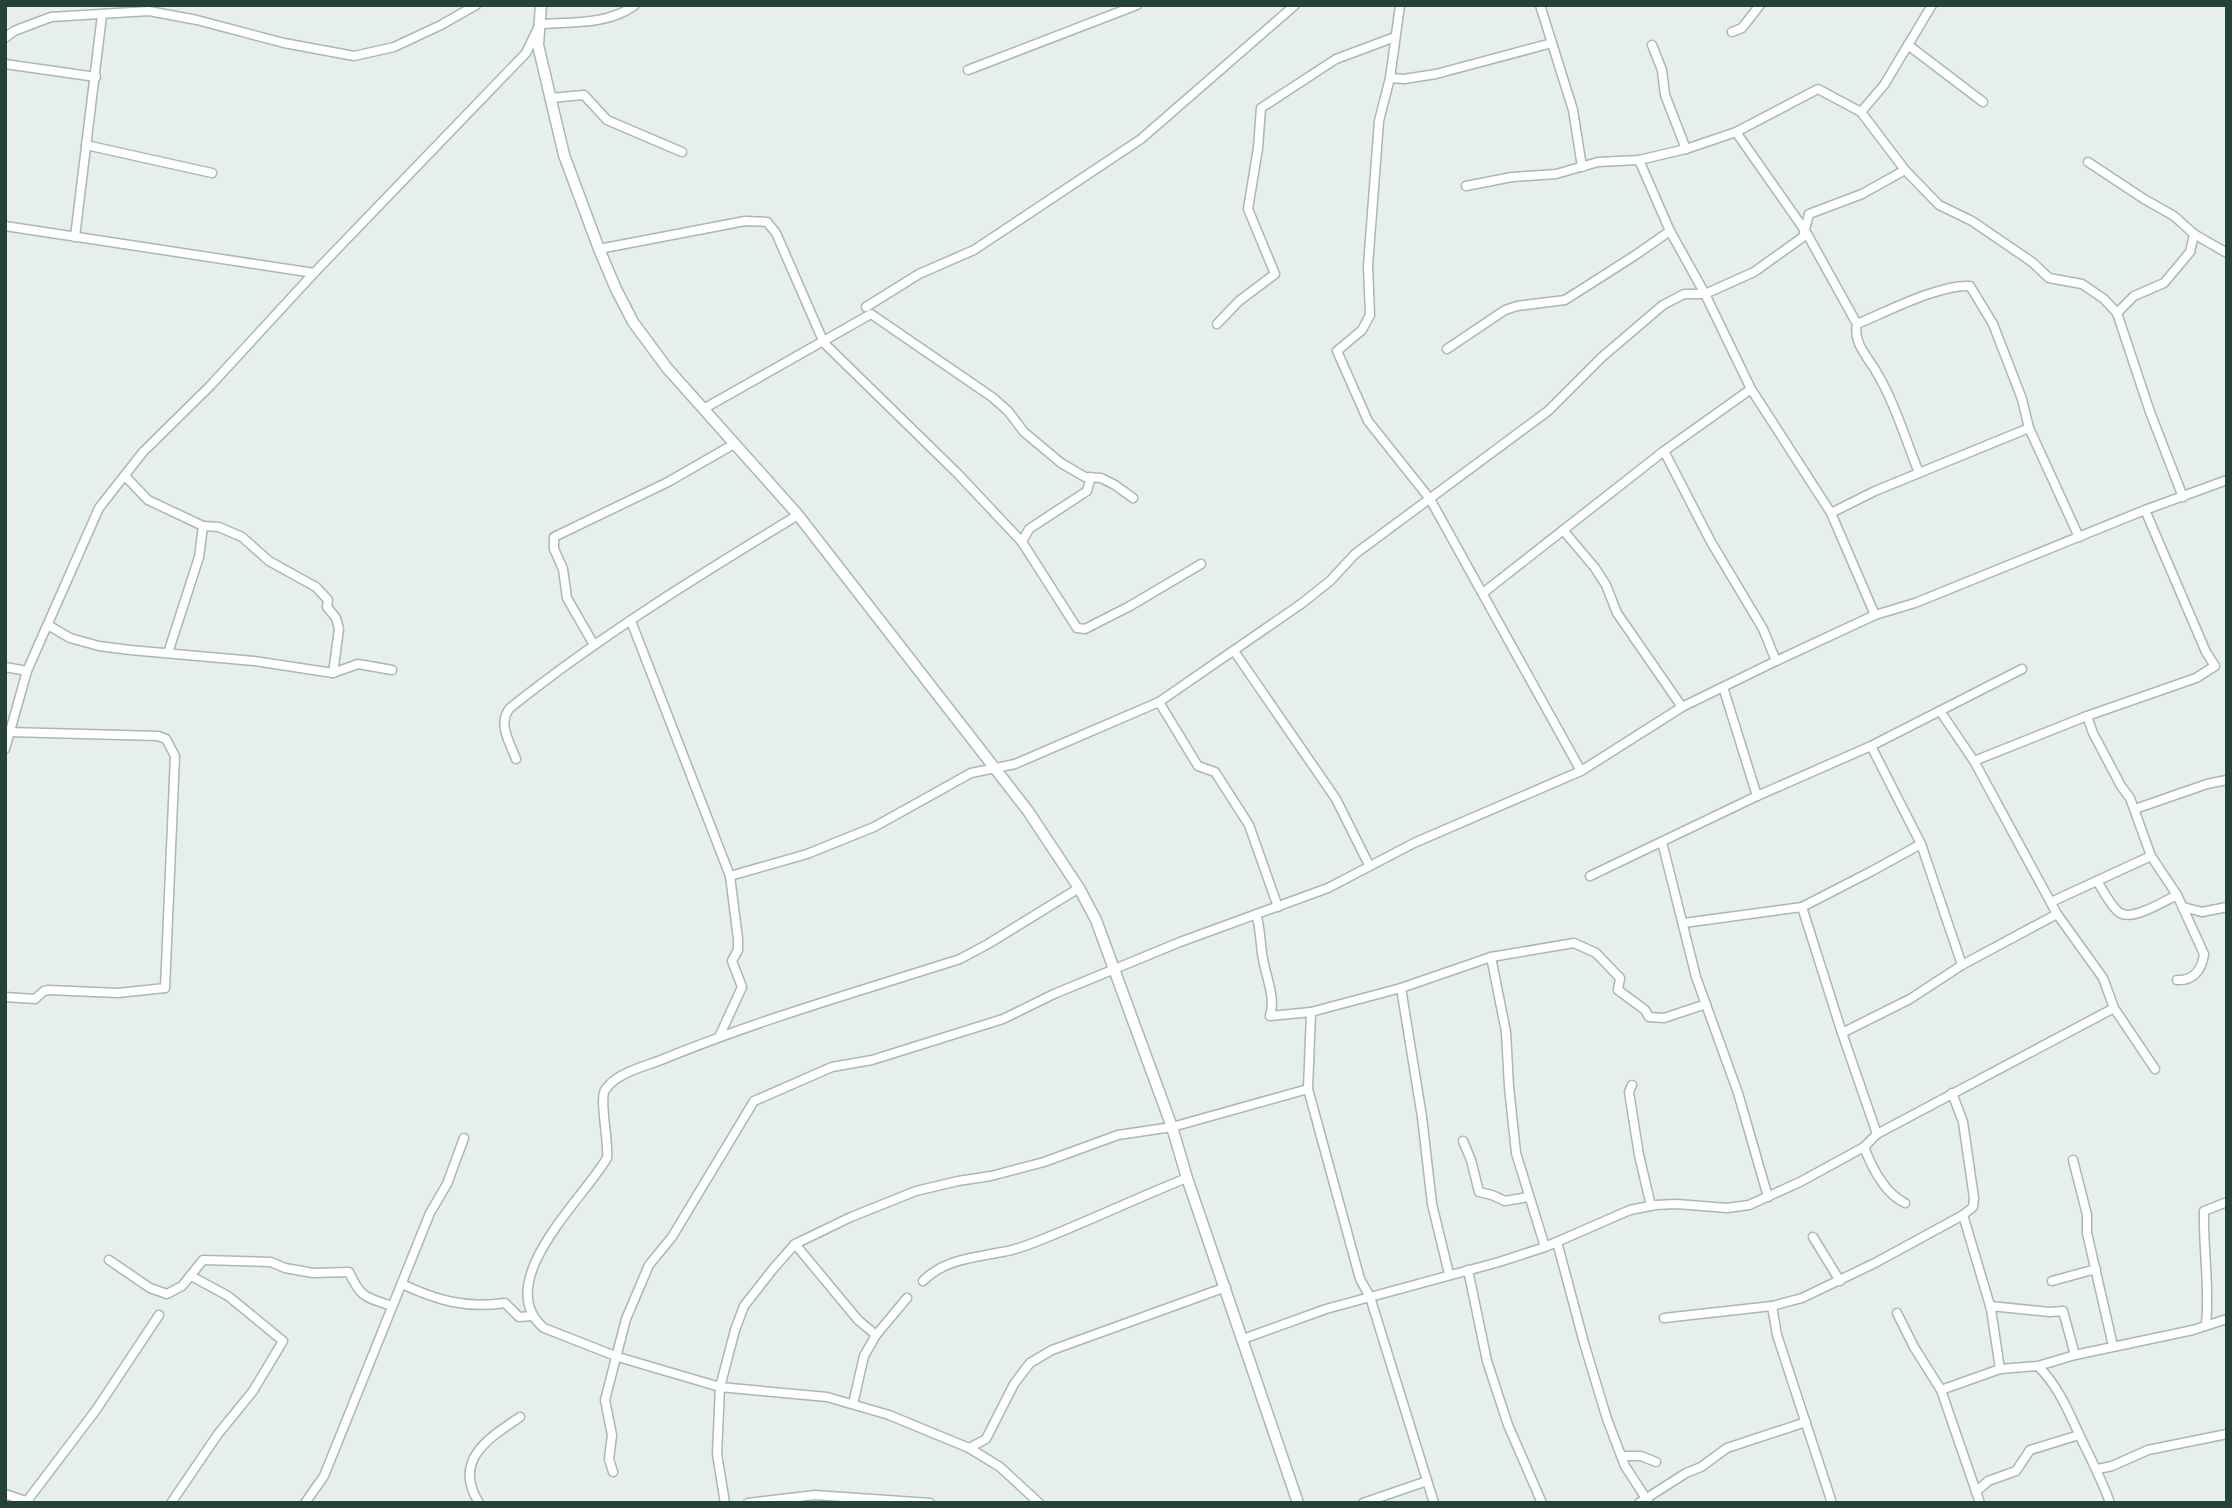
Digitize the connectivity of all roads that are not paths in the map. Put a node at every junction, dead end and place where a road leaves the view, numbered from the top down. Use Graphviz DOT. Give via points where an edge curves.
graph roads {
  1 [pos="476,5"];
  2 [pos="635,5"];
  3 [pos="1137,5"];
  4 [pos="1295,5"];
  5 [pos="1400,5"];
  6 [pos="1540,5"];
  7 [pos="1760,5"];
  8 [pos="1932,5"];
  9 [pos="540,7"];
  10 [pos="102,15"];
  11 [pos="540,24"];
  12 [pos="1732,32"];
  13 [pos="1395,37"];
  14 [pos="5,38"];
  15 [pos="1552,43"];
  16 [pos="1652,45"];
  17 [pos="1908,45"];
  18 [pos="5,64"];
  19 [pos="968,70"];
  20 [pos="96,77"];
  21 [pos="1390,78"];
  22 [pos="550,98"];
  23 [pos="1983,102"];
  24 [pos="1861,111"];
  25 [pos="1736,132"];
  26 [pos="86,145"];
  27 [pos="1686,149"];
  28 [pos="682,152"];
  29 [pos="1639,160"];
  30 [pos="2088,162"];
  31 [pos="1582,167"];
  32 [pos="1905,170"];
  33 [pos="212,173"];
  34 [pos="1466,186"];
  35 [pos="5,226"];
  36 [pos="1670,230"];
  37 [pos="1806,232"];
  38 [pos="2194,234"];
  39 [pos="75,237"];
  40 [pos="598,249"];
  41 [pos="2227,253"];
  42 [pos="314,273"];
  43 [pos="1705,294"];
  44 [pos="866,307"];
  45 [pos="2117,313"];
  46 [pos="1217,324"];
  47 [pos="1857,324"];
  48 [pos="824,342"];
  49 [pos="1447,349"];
  50 [pos="1751,389"];
  51 [pos="705,408"];
  52 [pos="2029,428"];
  53 [pos="734,444"];
  54 [pos="1664,452"];
  55 [pos="1919,473"];
  56 [pos="125,475"];
  57 [pos="1088,478"];
  58 [pos="2227,480"];
  59 [pos="2183,497"];
  60 [pos="1133,498"];
  61 [pos="1430,499"];
  62 [pos="2145,510"];
  63 [pos="1831,513"];
  64 [pos="798,515"];
  65 [pos="203,526"];
  66 [pos="1563,530"];
  67 [pos="2079,537"];
  68 [pos="1022,542"];
  69 [pos="1200,564"];
  70 [pos="1483,593"];
  71 [pos="1875,615"];
  72 [pos="631,621"];
  73 [pos="48,625"];
  74 [pos="594,645"];
  75 [pos="1234,651"];
  76 [pos="168,653"];
  77 [pos="1776,661"];
  78 [pos="5,667"];
  79 [pos="2022,669"];
  80 [pos="392,670"];
  81 [pos="27,671"];
  82 [pos="333,673"];
  83 [pos="1723,687"];
  84 [pos="1159,702"];
  85 [pos="1682,707"];
  86 [pos="1940,711"];
  87 [pos="2087,716"];
  88 [pos="9,732"];
  89 [pos="1871,746"];
  90 [pos="5,749"];
  91 [pos="516,759"];
  92 [pos="1974,761"];
  93 [pos="993,768"];
  94 [pos="1581,771"];
  95 [pos="2227,780"];
  96 [pos="1757,796"];
  97 [pos="2135,809"];
  98 [pos="1662,842"];
  99 [pos="1921,844"];
  100 [pos="2151,856"];
  101 [pos="1369,865"];
  102 [pos="730,876"];
  103 [pos="1590,876"];
  104 [pos="2097,881"];
  105 [pos="1079,888"];
  106 [pos="2177,895"];
  107 [pos="2051,902"];
  108 [pos="1278,906"];
  109 [pos="1802,907"];
  110 [pos="2183,907"];
  111 [pos="2227,907"];
  112 [pos="2057,914"];
  113 [pos="1256,915"];
  114 [pos="1684,923"];
  115 [pos="1491,957"];
  116 [pos="1962,964"];
  117 [pos="1115,970"];
  118 [pos="2176,980"];
  119 [pos="1401,988"];
  120 [pos="5,997"];
  121 [pos="1706,1004"];
  122 [pos="2114,1008"];
  123 [pos="1311,1012"];
  124 [pos="1842,1033"];
  125 [pos="720,1035"];
  126 [pos="2155,1069"];
  127 [pos="1632,1085"];
  128 [pos="1308,1088"];
  129 [pos="1952,1093"];
  130 [pos="1172,1127"];
  131 [pos="1877,1134"];
  132 [pos="464,1138"];
  133 [pos="1463,1141"];
  134 [pos="1864,1147"];
  135 [pos="2073,1160"];
  136 [pos="1187,1178"];
  137 [pos="1528,1197"];
  138 [pos="1768,1197"];
  139 [pos="2227,1202"];
  140 [pos="1905,1203"];
  141 [pos="1651,1206"];
  142 [pos="1964,1215"];
  143 [pos="1813,1237"];
  144 [pos="1557,1242"];
  145 [pos="795,1244"];
  146 [pos="1545,1247"];
  147 [pos="109,1260"];
  148 [pos="2096,1269"];
  149 [pos="1468,1270"];
  150 [pos="1449,1274"];
  151 [pos="191,1276"];
  152 [pos="923,1281"];
  153 [pos="1840,1281"];
  154 [pos="2052,1281"];
  155 [pos="402,1284"];
  156 [pos="1226,1287"];
  157 [pos="1370,1297"];
  158 [pos="907,1298"];
  159 [pos="389,1305"];
  160 [pos="1772,1306"];
  161 [pos="1990,1306"];
  162 [pos="1897,1313"];
  163 [pos="159,1315"];
  164 [pos="533,1316"];
  165 [pos="1664,1318"];
  166 [pos="2227,1319"];
  167 [pos="2206,1324"];
  168 [pos="876,1335"];
  169 [pos="1243,1339"];
  170 [pos="2113,1346"];
  171 [pos="2075,1355"];
  172 [pos="618,1357"];
  173 [pos="2038,1366"];
  174 [pos="2000,1369"];
  175 [pos="720,1387"];
  176 [pos="1941,1390"];
  177 [pos="853,1404"];
  178 [pos="520,1417"];
  179 [pos="1805,1422"];
  180 [pos="2227,1434"];
  181 [pos="2080,1436"];
  182 [pos="969,1448"];
  183 [pos="1621,1456"];
  184 [pos="1656,1462"];
  185 [pos="2098,1469"];
  186 [pos="612,1472"];
  187 [pos="1427,1481"];
  188 [pos="1976,1492"];
  189 [pos="5,1494"];
  190 [pos="804,1499"];
  191 [pos="855,1500"];
  192 [pos="29,1502"];
  193 [pos="1644,1502"];
  194 [pos="171,1503"];
  195 [pos="305,1503"];
  196 [pos="479,1503"];
  197 [pos="725,1503"];
  198 [pos="748,1503"];
  199 [pos="930,1503"];
  200 [pos="1039,1503"];
  201 [pos="1298,1503"];
  202 [pos="1363,1503"];
  203 [pos="1434,1503"];
  204 [pos="1542,1503"];
  205 [pos="1832,1503"];
  206 [pos="1980,1503"];
  207 [pos="2110,1503"];
  1 -- 10 [label="street" via="394,47 354,56 149,11"];
  2 -- 11 [label="street" via="605,19"];
  3 -- 19 [label="street"];
  4 -- 44 [label="street" via="1141,139 974,250 919,274"];
  5 -- 13 [label="street"];
  6 -- 15 [label="street"];
  7 -- 12 [label="street" via="1742,28"];
  8 -- 17 [label="street"];
  9 -- 11 [label="street"];
  10 -- 14 [label="street" via="51,17"];
  10 -- 20 [label="street"];
  11 -- 22 [label="street" via="538,45"];
  11 -- 42 [label="street" via="526,53"];
  13 -- 21 [label="street"];
  13 -- 46 [label="street" via="1336,59 1261,108 1248,209 1275,274"];
  15 -- 21 [label="street" via="1436,74"];
  15 -- 31 [label="street" via="1573,110"];
  16 -- 27 [label="street"];
  17 -- 23 [label="street"];
  17 -- 24 [label="street" via="1884,85"];
  18 -- 20 [label="street"];
  20 -- 26 [label="street"];
  21 -- 61 [label="street" via="1379,121 1367,266 1370,315 1362,330 1337,351 1368,421"];
  22 -- 28 [label="street" via="584,95 607,120"];
  22 -- 40 [label="street" via="564,155"];
  24 -- 25 [label="street" via="1818,89"];
  24 -- 32 [label="street"];
  25 -- 27 [label="street"];
  25 -- 37 [label="street"];
  26 -- 33 [label="street"];
  26 -- 39 [label="street"];
  27 -- 29 [label="street"];
  29 -- 31 [label="street"];
  29 -- 36 [label="street"];
  30 -- 38 [label="street" via="2174,216"];
  31 -- 34 [label="street"];
  32 -- 37 [label="street" via="1862,194 1812,211"];
  32 -- 45 [label="street" via="1939,205 1972,221 2049,278 2082,284"];
  35 -- 39 [label="street"];
  36 -- 43 [label="street"];
  36 -- 49 [label="street" via="1565,300 1505,310"];
  37 -- 43 [label="street" via="1754,272"];
  37 -- 47 [label="street"];
  38 -- 41 [label="street"];
  38 -- 45 [label="street" via="2190,252 2164,283 2134,296"];
  39 -- 42 [label="street"];
  40 -- 48 [label="street" via="745,221 766,222 776,233"];
  40 -- 51 [label="street" via="633,322"];
  42 -- 56 [label="street"];
  43 -- 50 [label="street"];
  43 -- 61 [label="street" via="1684,294 1647,317 1548,411"];
  45 -- 59 [label="street"];
  47 -- 52 [label="street" via="1925,296 1970,286 1993,324"];
  47 -- 55 [label="street" via="1857,341 1884,385"];
  48 -- 51 [label="street"];
  48 -- 57 [label="street" via="871,314 992,397 1024,432 1061,463"];
  48 -- 68 [label="street"];
  50 -- 54 [label="street"];
  50 -- 63 [label="street"];
  51 -- 53 [label="street"];
  52 -- 55 [label="street"];
  52 -- 67 [label="street"];
  53 -- 64 [label="street"];
  53 -- 74 [label="street" via="554,537 567,598"];
  54 -- 66 [label="street"];
  54 -- 77 [label="street" via="1763,629"];
  55 -- 63 [label="street"];
  56 -- 65 [label="street" via="148,500"];
  56 -- 73 [label="street" via="99,508"];
  57 -- 60 [label="street" via="1101,478"];
  57 -- 68 [label="street" via="1087,491 1029,529"];
  58 -- 59 [label="street"];
  59 -- 62 [label="street"];
  61 -- 70 [label="street"];
  61 -- 75 [label="street" via="1355,554 1301,604"];
  62 -- 67 [label="street"];
  62 -- 87 [label="street" via="2215,666 2196,678"];
  63 -- 71 [label="street"];
  64 -- 72 [label="street"];
  64 -- 93 [label="street"];
  65 -- 76 [label="street" via="199,557"];
  65 -- 82 [label="street" via="242,537 269,561 325,595 339,629"];
  66 -- 70 [label="street"];
  66 -- 85 [label="street" via="1595,568 1618,613"];
  67 -- 71 [label="street"];
  68 -- 69 [label="street" via="1080,630"];
  70 -- 94 [label="street"];
  71 -- 77 [label="street"];
  72 -- 74 [label="street"];
  72 -- 102 [label="street"];
  73 -- 76 [label="street" via="70,638 99,646"];
  73 -- 81 [label="street"];
  74 -- 91 [label="street" via="506,713 505,732"];
  75 -- 84 [label="street"];
  75 -- 101 [label="street" via="1336,799"];
  76 -- 82 [label="street"];
  77 -- 83 [label="street"];
  78 -- 81 [label="street"];
  79 -- 86 [label="street"];
  80 -- 82 [label="street" via="358,664"];
  81 -- 88 [label="street"];
  83 -- 85 [label="street"];
  83 -- 96 [label="street"];
  84 -- 93 [label="street" via="1040,754"];
  84 -- 108 [label="street" via="1198,766 1215,772 1249,825"];
  85 -- 94 [label="street"];
  86 -- 89 [label="street"];
  86 -- 92 [label="street"];
  87 -- 92 [label="street"];
  87 -- 97 [label="street"];
  88 -- 90 [label="street"];
  88 -- 120 [label="street" via="158,736 166,739 175,756 165,989 118,993 44,990 35,999"];
  89 -- 96 [label="street"];
  89 -- 99 [label="street"];
  92 -- 107 [label="street"];
  93 -- 102 [label="street" via="971,774 863,832"];
  93 -- 105 [label="street"];
  94 -- 101 [label="street"];
  95 -- 97 [label="street"];
  96 -- 98 [label="street"];
  97 -- 100 [label="street"];
  98 -- 103 [label="street"];
  98 -- 114 [label="street"];
  99 -- 109 [label="street"];
  99 -- 116 [label="street"];
  100 -- 104 [label="street"];
  100 -- 106 [label="street"];
  101 -- 108 [label="street" via="1328,888"];
  102 -- 125 [label="street" via="738,939 732,961 741,987"];
  104 -- 106 [label="street" via="2124,915"];
  104 -- 107 [label="street"];
  105 -- 117 [label="street"];
  105 -- 125 [label="street" via="960,958"];
  106 -- 110 [label="street"];
  107 -- 112 [label="street"];
  108 -- 113 [label="street"];
  109 -- 114 [label="street"];
  109 -- 124 [label="street"];
  110 -- 111 [label="street" via="2202,912"];
  110 -- 118 [label="street" via="2204,954 2203,965 2193,977"];
  112 -- 116 [label="street"];
  112 -- 122 [label="street" via="2103,978"];
  113 -- 117 [label="street"];
  113 -- 123 [label="street" via="1272,1002 1270,1016"];
  114 -- 121 [label="street"];
  115 -- 119 [label="street"];
  115 -- 121 [label="street" via="1574,943 1596,953 1614,970 1620,978 1618,990 1649,1017 1664,1018"];
  115 -- 137 [label="street" via="1506,1032 1517,1153"];
  116 -- 124 [label="street" via="1910,999"];
  117 -- 130 [label="street"];
  117 -- 172 [label="street" via="969,1031 832,1067 754,1101 672,1237 649,1265 626,1319"];
  119 -- 123 [label="street"];
  119 -- 150 [label="street" via="1432,1204"];
  121 -- 138 [label="street"];
  122 -- 126 [label="street"];
  122 -- 129 [label="street"];
  123 -- 128 [label="street"];
  124 -- 131 [label="street"];
  125 -- 164 [label="street" via="620,1077 603,1093 607,1158 536,1260 527,1297"];
  127 -- 141 [label="street" via="1629,1092"];
  128 -- 130 [label="street"];
  128 -- 157 [label="street" via="1360,1279"];
  129 -- 131 [label="street"];
  129 -- 142 [label="street" via="1963,1122 1974,1198 1973,1207"];
  130 -- 136 [label="street"];
  130 -- 145 [label="street" via="1118,1135 1005,1173 916,1191"];
  131 -- 134 [label="street"];
  132 -- 155 [label="street"];
  133 -- 137 [label="street" via="1479,1192 1506,1201"];
  134 -- 138 [label="street"];
  134 -- 140 [label="street" via="1888,1192"];
  135 -- 148 [label="street"];
  136 -- 152 [label="street" via="1042,1240 950,1263"];
  136 -- 156 [label="street"];
  137 -- 146 [label="street"];
  138 -- 141 [label="street" via="1727,1208 1677,1203"];
  139 -- 167 [label="street" via="2204,1211"];
  141 -- 144 [label="street" via="1630,1210"];
  142 -- 153 [label="street"];
  142 -- 161 [label="street"];
  143 -- 153 [label="street"];
  144 -- 146 [label="street"];
  144 -- 183 [label="street"];
  145 -- 168 [label="street"];
  145 -- 175 [label="street" via="744,1306"];
  146 -- 149 [label="street"];
  147 -- 151 [label="street" via="167,1294"];
  148 -- 154 [label="street"];
  148 -- 170 [label="street"];
  149 -- 150 [label="street"];
  149 -- 204 [label="street" via="1487,1361 1508,1425"];
  150 -- 157 [label="street"];
  151 -- 159 [label="street" via="203,1259 271,1262 313,1273 349,1272 364,1297"];
  151 -- 194 [label="street" via="228,1297 283,1341 253,1391"];
  153 -- 160 [label="street"];
  155 -- 164 [label="street" via="432,1298 485,1306 505,1303 519,1317"];
  155 -- 195 [label="street" via="324,1476"];
  156 -- 169 [label="street"];
  156 -- 182 [label="street" via="1052,1350 1030,1363 986,1438"];
  157 -- 169 [label="street"];
  157 -- 187 [label="street"];
  158 -- 168 [label="street"];
  160 -- 165 [label="street"];
  160 -- 179 [label="street"];
  161 -- 171 [label="street" via="2063,1311"];
  161 -- 174 [label="street"];
  162 -- 176 [label="street"];
  163 -- 192 [label="street"];
  164 -- 172 [label="street" via="544,1328"];
  166 -- 167 [label="street"];
  167 -- 170 [label="street"];
  168 -- 177 [label="street" via="862,1364"];
  169 -- 201 [label="street"];
  170 -- 171 [label="street"];
  171 -- 173 [label="street"];
  172 -- 175 [label="street"];
  172 -- 186 [label="street" via="605,1400"];
  173 -- 174 [label="street"];
  173 -- 181 [label="street" via="2051,1379"];
  174 -- 176 [label="street"];
  175 -- 177 [label="street" via="827,1397"];
  175 -- 197 [label="street" via="717,1454"];
  176 -- 188 [label="street"];
  177 -- 182 [label="street"];
  178 -- 196 [label="street" via="473,1456 471,1484"];
  179 -- 193 [label="street" via="1727,1448"];
  179 -- 205 [label="street"];
  180 -- 185 [label="street" via="2148,1450"];
  181 -- 185 [label="street"];
  181 -- 188 [label="street" via="2030,1450 2016,1471 1988,1481"];
  182 -- 200 [label="street" via="1000,1467"];
  183 -- 184 [label="street"];
  183 -- 193 [label="street"];
  185 -- 207 [label="street"];
  187 -- 202 [label="street"];
  187 -- 203 [label="street"];
  188 -- 206 [label="street"];
  189 -- 192 [label="street"];
  190 -- 191 [label="street"];
  190 -- 198 [label="street"];
  191 -- 199 [label="street"];
}
